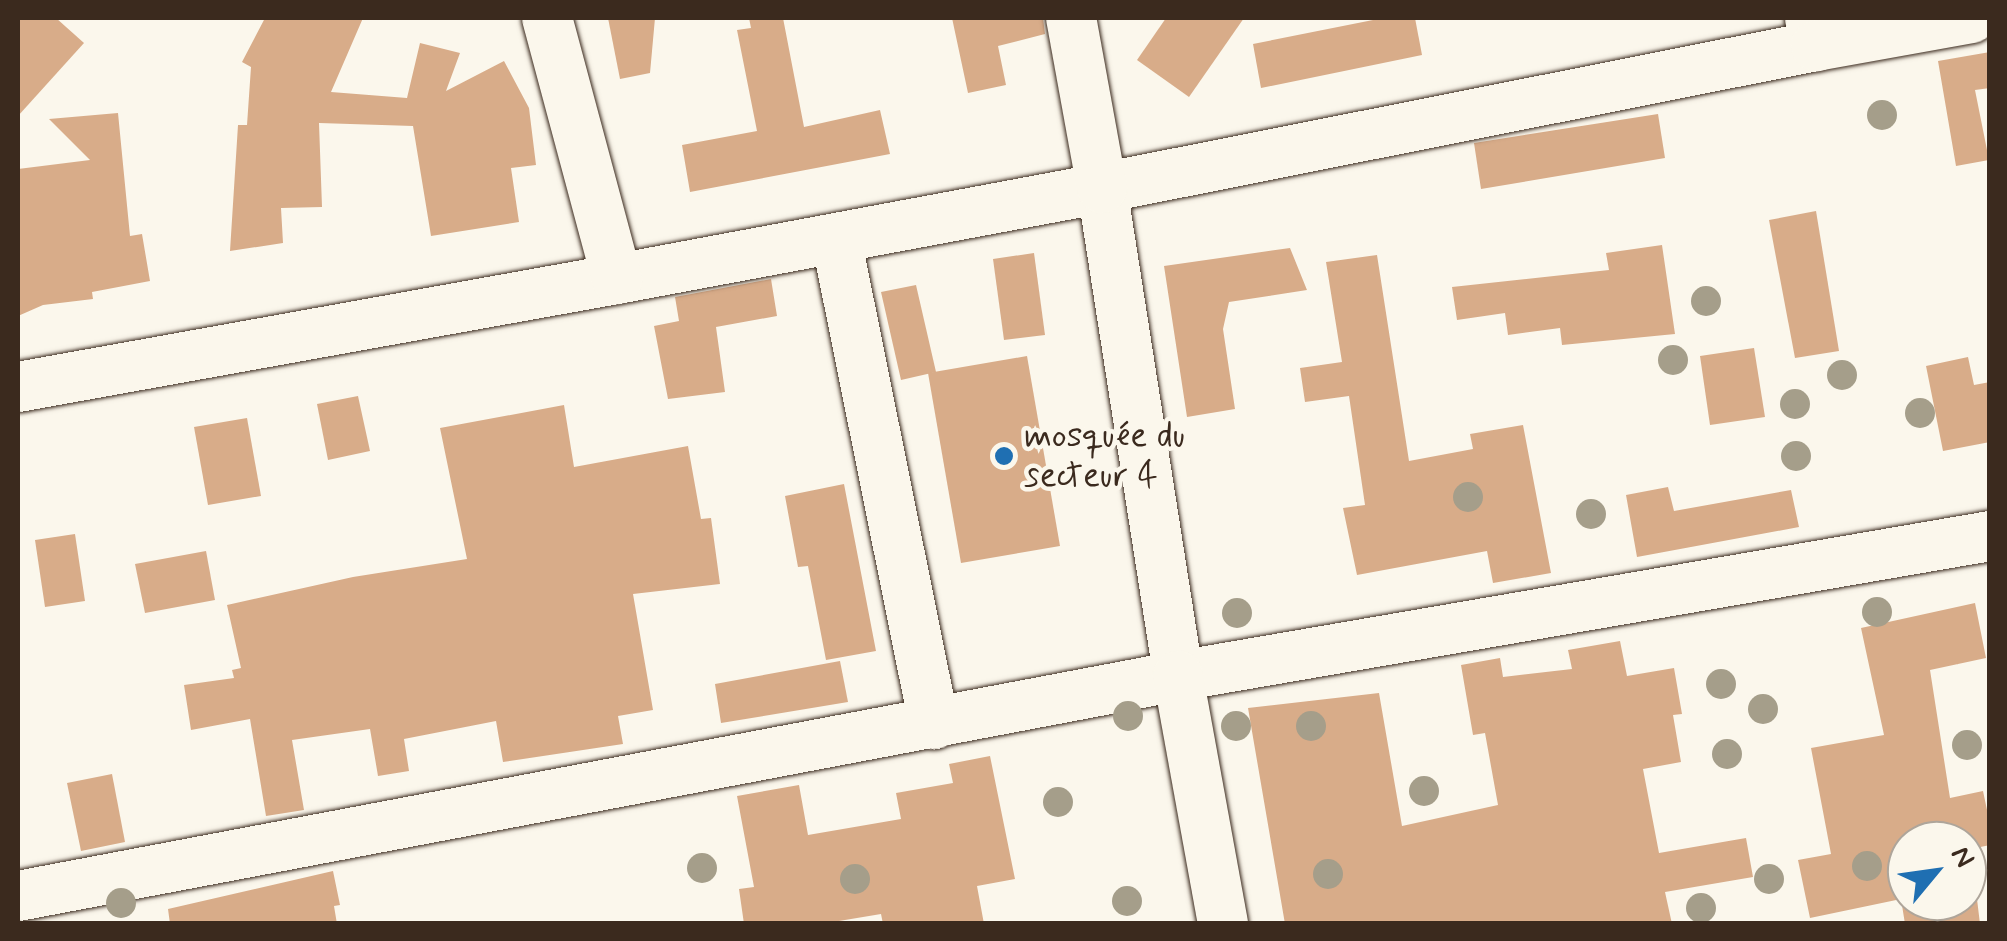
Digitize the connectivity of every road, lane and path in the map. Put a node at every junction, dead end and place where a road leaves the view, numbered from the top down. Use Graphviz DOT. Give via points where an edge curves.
graph roads {
  1 [pos="547,18"];
  2 [pos="1071,18"];
  3 [pos="1971,18"];
  4 [pos="1813,32"];
  5 [pos="1102,188"];
  6 [pos="836,238"];
  7 [pos="616,279"];
  8 [pos="18,387"];
  9 [pos="1990,536"];
  10 [pos="1178,676"];
  11 [pos="934,724"];
  12 [pos="18,896"];
  13 [pos="1222,924"];
  1 -- 7 [label="street"];
  2 -- 5 [label="street"];
  3 -- 4 [label="street"];
  4 -- 5 [label="street"];
  5 -- 6 [label="street"];
  5 -- 10 [label="street"];
  6 -- 7 [label="street"];
  6 -- 11 [label="street"];
  7 -- 8 [label="street"];
  9 -- 10 [label="street"];
  10 -- 11 [label="street"];
  10 -- 13 [label="street"];
  11 -- 12 [label="street"];
}
